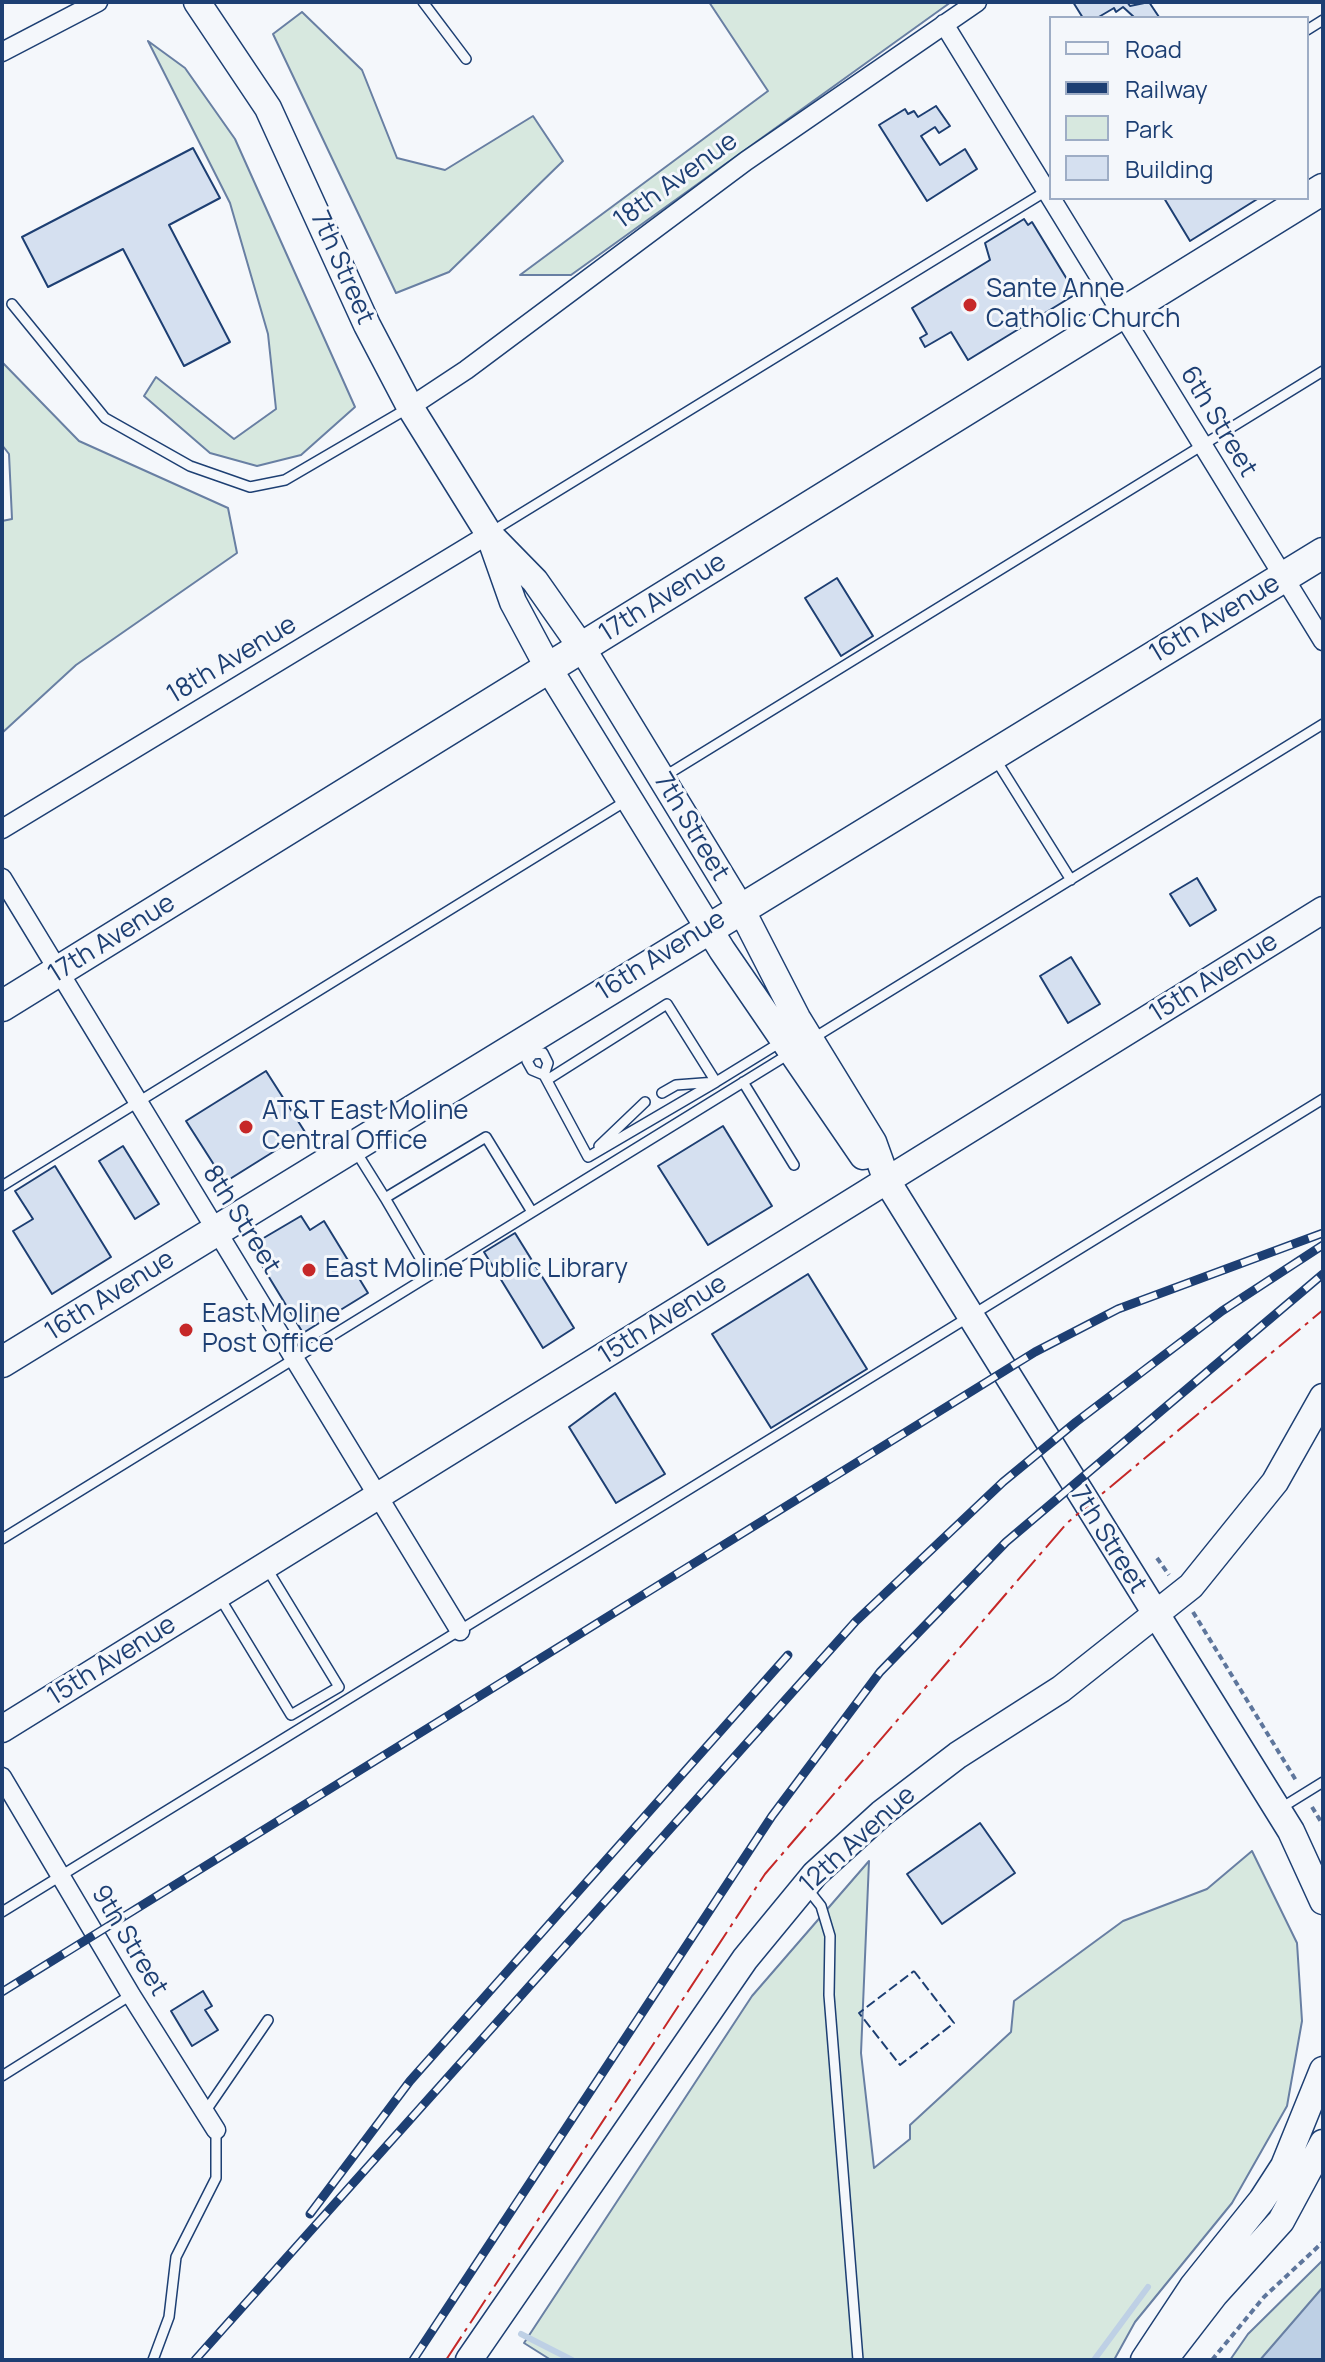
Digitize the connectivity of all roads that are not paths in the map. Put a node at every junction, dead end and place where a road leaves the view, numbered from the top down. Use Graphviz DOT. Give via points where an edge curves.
graph roads {
  1 [pos="98,2"];
  2 [pos="197,2"];
  3 [pos="423,2"];
  4 [pos="977,2"];
  5 [pos="944,24"];
  6 [pos="2,52"];
  7 [pos="466,59"];
  8 [pos="1048,190"];
  9 [pos="1054,200"];
  10 [pos="1305,200"];
  11 [pos="12,304"];
  12 [pos="1122,313"];
  13 [pos="1323,371"];
  14 [pos="410,407"];
  15 [pos="1202,445"];
  16 [pos="489,534"];
  17 [pos="1323,553"];
  18 [pos="1283,578"];
  19 [pos="1323,641"];
  20 [pos="582,648"];
  21 [pos="549,669"];
  22 [pos="1323,724"];
  23 [pos="993,754"];
  24 [pos="662,779"];
  25 [pos="629,799"];
  26 [pos="2,829"];
  27 [pos="2,878"];
  28 [pos="1071,880"];
  29 [pos="740,907"];
  30 [pos="1323,910"];
  31 [pos="708,927"];
  32 [pos="58,971"];
  33 [pos="2,1006"];
  34 [pos="796,1044"];
  35 [pos="529,1047"];
  36 [pos="545,1077"];
  37 [pos="716,1082"];
  38 [pos="743,1082"];
  39 [pos="662,1093"];
  40 [pos="1323,1099"];
  41 [pos="138,1102"];
  42 [pos="645,1102"];
  43 [pos="353,1146"];
  44 [pos="588,1157"];
  45 [pos="794,1165"];
  46 [pos="887,1181"];
  47 [pos="2,1186"];
  48 [pos="385,1198"];
  49 [pos="532,1212"];
  50 [pos="217,1230"];
  51 [pos="430,1275"];
  52 [pos="970,1317"];
  53 [pos="295,1357"];
  54 [pos="2,1362"];
  55 [pos="1323,1397"];
  56 [pos="379,1496"];
  57 [pos="2,1539"];
  58 [pos="265,1566"];
  59 [pos="218,1595"];
  60 [pos="1155,1614"];
  61 [pos="460,1631"];
  62 [pos="2,1729"];
  63 [pos="2,1777"];
  64 [pos="1323,1782"];
  65 [pos="1278,1810"];
  66 [pos="59,1877"];
  67 [pos="804,1886"];
  68 [pos="1323,1901"];
  69 [pos="2,1912"];
  70 [pos="131,1995"];
  71 [pos="268,2020"];
  72 [pos="1323,2070"];
  73 [pos="2,2076"];
  74 [pos="205,2112"];
  75 [pos="216,2130"];
  76 [pos="1323,2143"];
  77 [pos="476,2358"];
  78 [pos="153,2360"];
  79 [pos="858,2360"];
  80 [pos="1144,2360"];
  81 [pos="1164,2360"];
  1 -- 6 [label="street"];
  2 -- 14 [label="street, 7th Street" via="268,108"];
  3 -- 7 [label="lane"];
  4 -- 5 [label="street, 18th Avenue"];
  5 -- 8 [label="street, 6th Street"];
  5 -- 14 [label="street, 18th Avenue" via="746,161"];
  8 -- 16 [label="lane"];
  9 -- 12 [label="street, 6th Street"];
  10 -- 12 [label="main road, 17th Avenue"];
  11 -- 14 [label="lane" via="105,418 190,466 250,487 285,480"];
  12 -- 15 [label="street, 6th Street"];
  12 -- 20 [label="main road, 17th Avenue"];
  13 -- 15 [label="lane"];
  14 -- 16 [label="street, 7th Street"];
  15 -- 18 [label="street, 6th Street"];
  15 -- 24 [label="lane"];
  16 -- 20 [label="street, 7th Street" via="535,581"];
  16 -- 21 [label="street, 7th Street" via="513,602"];
  16 -- 26 [label="street, 18th Avenue"];
  17 -- 18 [label="main road, 16th Avenue"];
  18 -- 19 [label="street, 6th Street"];
  18 -- 23 [label="main road, 16th Avenue"];
  20 -- 21 [label="main road, 17th Avenue"];
  20 -- 24 [label="street, 7th Street"];
  21 -- 25 [label="street, 7th Street"];
  21 -- 32 [label="main road, 17th Avenue"];
  22 -- 28 [label="lane"];
  23 -- 28 [label="lane"];
  23 -- 29 [label="main road, 16th Avenue"];
  24 -- 29 [label="street, 7th Street"];
  25 -- 31 [label="street, 7th Street"];
  25 -- 41 [label="lane"];
  27 -- 32 [label="street, 8th Street"];
  28 -- 34 [label="lane"];
  29 -- 31 [label="main road, 16th Avenue"];
  29 -- 34 [label="street, 7th Street"];
  30 -- 46 [label="street, 15th Avenue"];
  31 -- 34 [label="street, 7th Street"];
  31 -- 35 [label="main road, 16th Avenue"];
  32 -- 33 [label="main road, 17th Avenue"];
  32 -- 41 [label="street, 8th Street"];
  34 -- 37 [label="lane"];
  34 -- 38 [label="lane"];
  34 -- 46 [label="street, 7th Street" via="873,1142"];
  35 -- 36 [label="lane" via="527,1061"];
  35 -- 43 [label="main road, 16th Avenue"];
  36 -- 37 [label="lane" via="667,1004"];
  36 -- 44 [label="lane"];
  37 -- 39 [label="lane" via="676,1085"];
  37 -- 44 [label="lane"];
  38 -- 45 [label="lane"];
  38 -- 49 [label="lane"];
  40 -- 52 [label="lane"];
  41 -- 47 [label="lane"];
  41 -- 50 [label="street, 8th Street"];
  42 -- 44 [label="lane"];
  43 -- 48 [label="lane"];
  43 -- 50 [label="main road, 16th Avenue"];
  46 -- 52 [label="street, 7th Street"];
  46 -- 56 [label="street, 15th Avenue"];
  48 -- 49 [label="lane" via="486,1137"];
  48 -- 51 [label="lane"];
  49 -- 51 [label="lane"];
  50 -- 53 [label="street, 8th Street"];
  50 -- 54 [label="main road, 16th Avenue"];
  51 -- 53 [label="lane"];
  52 -- 60 [label="street, 7th Street"];
  52 -- 61 [label="lane"];
  53 -- 56 [label="street, 8th Street"];
  53 -- 57 [label="lane"];
  55 -- 60 [label="street, 12th Avenue" via="1248,1520 1182,1593"];
  56 -- 58 [label="street, 15th Avenue"];
  56 -- 61 [label="street, 8th Street"];
  58 -- 59 [label="street, 15th Avenue"];
  58 -- 59 [label="lane" via="339,1687 291,1715"];
  59 -- 62 [label="street, 15th Avenue"];
  60 -- 65 [label="street, 7th Street"];
  60 -- 67 [label="street, 12th Avenue" via="1061,1689 958,1755 882,1813"];
  61 -- 66 [label="lane"];
  63 -- 66 [label="street, 9th Street"];
  64 -- 65 [label="lane"];
  65 -- 68 [label="street, 7th Street"];
  66 -- 69 [label="lane"];
  66 -- 70 [label="street, 9th Street"];
  67 -- 77 [label="street, 12th Avenue" via="745,1959"];
  67 -- 79 [label="lane" via="821,1906 830,1936 829,1995"];
  70 -- 73 [label="lane"];
  70 -- 74 [label="street, 9th Street"];
  71 -- 74 [label="lane"];
  72 -- 80 [label="street" via="1284,2166"];
  74 -- 75 [label="street, 9th Street"];
  75 -- 78 [label="lane" via="216,2178 176,2257 169,2317"];
  76 -- 81 [label="street" via="1281,2221"];
}
